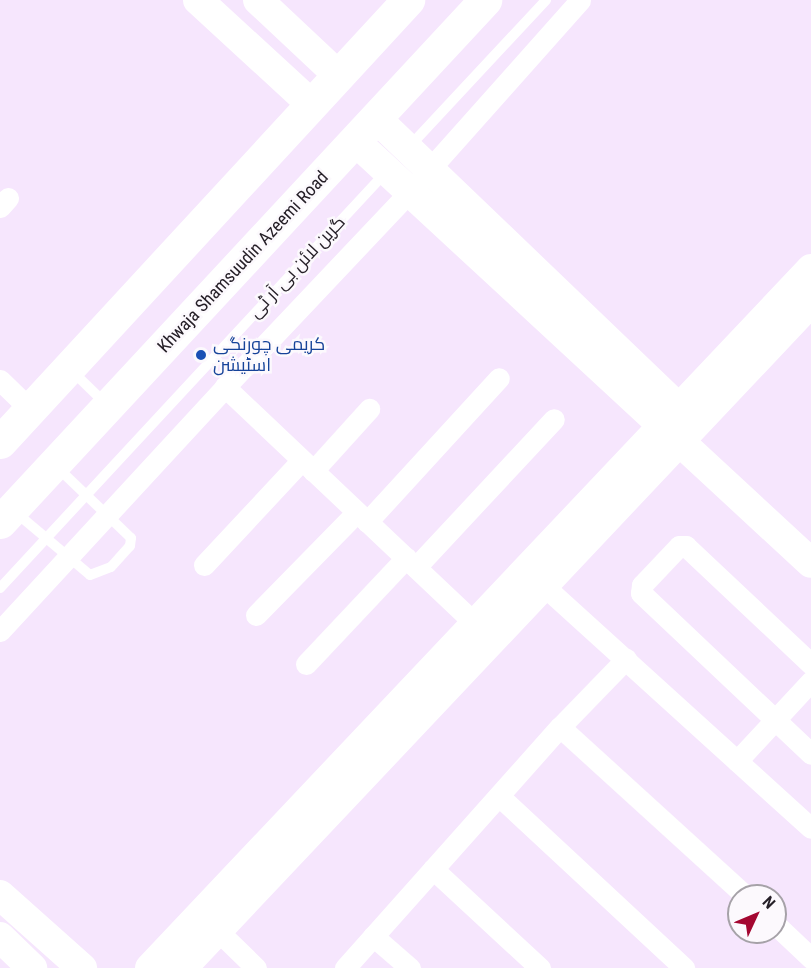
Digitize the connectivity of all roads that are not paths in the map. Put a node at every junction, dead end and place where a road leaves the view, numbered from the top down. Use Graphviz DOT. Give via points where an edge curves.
graph roads {
  1 [pos="198,0"];
  2 [pos="258,0"];
  3 [pos="408,0"];
  4 [pos="485,0"];
  5 [pos="546,0"];
  6 [pos="580,0"];
  7 [pos="340,77"];
  8 [pos="312,105"];
  9 [pos="366,130"];
  10 [pos="420,180"];
  11 [pos="811,269"];
  12 [pos="811,302"];
  13 [pos="70,369"];
  14 [pos="499,378"];
  15 [pos="0,380"];
  16 [pos="225,387"];
  17 [pos="109,407"];
  18 [pos="369,409"];
  19 [pos="31,410"];
  20 [pos="554,419"];
  21 [pos="677,425"];
  22 [pos="0,442"];
  23 [pos="54,464"];
  24 [pos="307,466"];
  25 [pos="108,513"];
  26 [pos="6,515"];
  27 [pos="362,517"];
  28 [pos="68,557"];
  29 [pos="411,562"];
  30 [pos="811,563"];
  31 [pos="204,565"];
  32 [pos="544,586"];
  33 [pos="0,588"];
  34 [pos="256,615"];
  35 [pos="0,631"];
  36 [pos="485,633"];
  37 [pos="626,659"];
  38 [pos="306,664"];
  39 [pos="811,664"];
  40 [pos="811,681"];
  41 [pos="774,721"];
  42 [pos="560,727"];
  43 [pos="811,754"];
  44 [pos="737,761"];
  45 [pos="499,796"];
  46 [pos="811,828"];
  47 [pos="433,869"];
  48 [pos="733,884"];
  49 [pos="0,895"];
  50 [pos="218,931"];
  51 [pos="787,935"];
  52 [pos="373,936"];
  53 [pos="0,938"];
  54 [pos="811,958"];
  55 [pos="32,968"];
  56 [pos="82,968"];
  57 [pos="150,968"];
  58 [pos="182,968"];
  59 [pos="256,968"];
  60 [pos="345,968"];
  61 [pos="410,968"];
  62 [pos="540,968"];
  63 [pos="684,968"];
  1 -- 8 [label="street"];
  2 -- 7 [label="street"];
  3 -- 7 [label="main road"];
  4 -- 9 [label="main road, Khwaja Shamsuudin Azeemi Road"];
  5 -- 33 [label="lane, گرین لائن بی آر ٹی"];
  6 -- 10 [label="street"];
  7 -- 8 [label="main road"];
  8 -- 13 [label="main road"];
  9 -- 10 [label="street"];
  9 -- 17 [label="main road, Khwaja Shamsuudin Azeemi Road"];
  10 -- 16 [label="street"];
  10 -- 21 [label="street"];
  11 -- 21 [label="street"];
  12 -- 21 [label="street"];
  13 -- 17 [label="lane"];
  13 -- 19 [label="main road"];
  14 -- 27 [label="street"];
  15 -- 19 [label="street"];
  16 -- 24 [label="street"];
  16 -- 25 [label="street"];
  17 -- 23 [label="main road, Khwaja Shamsuudin Azeemi Road"];
  18 -- 24 [label="street"];
  19 -- 22 [label="main road"];
  20 -- 29 [label="street"];
  21 -- 30 [label="street"];
  21 -- 32 [label="street"];
  21 -- 36 [label="street"];
  23 -- 25 [label="lane"];
  23 -- 26 [label="main road, Khwaja Shamsuudin Azeemi Road"];
  24 -- 27 [label="street"];
  24 -- 31 [label="street"];
  25 -- 28 [label="street"];
  25 -- 28 [label="lane" via="126,530 130,546 100,575 90,575"];
  26 -- 28 [label="lane"];
  27 -- 29 [label="street"];
  27 -- 34 [label="street"];
  28 -- 35 [label="street"];
  29 -- 36 [label="street"];
  29 -- 38 [label="street"];
  32 -- 36 [label="street"];
  32 -- 37 [label="street"];
  36 -- 50 [label="street"];
  36 -- 57 [label="street"];
  37 -- 42 [label="street"];
  37 -- 44 [label="street"];
  39 -- 41 [label="street" via="686,546 679,546 642,585 641,593"];
  40 -- 41 [label="street"];
  41 -- 43 [label="street"];
  41 -- 44 [label="street"];
  42 -- 45 [label="street"];
  42 -- 48 [label="street"];
  44 -- 46 [label="street"];
  45 -- 47 [label="street"];
  45 -- 63 [label="street"];
  47 -- 52 [label="street"];
  47 -- 62 [label="street"];
  49 -- 56 [label="street"];
  50 -- 58 [label="street"];
  50 -- 59 [label="street"];
  51 -- 54 [label="street"];
  52 -- 60 [label="street"];
  52 -- 61 [label="street"];
  53 -- 55 [label="street"];
}
